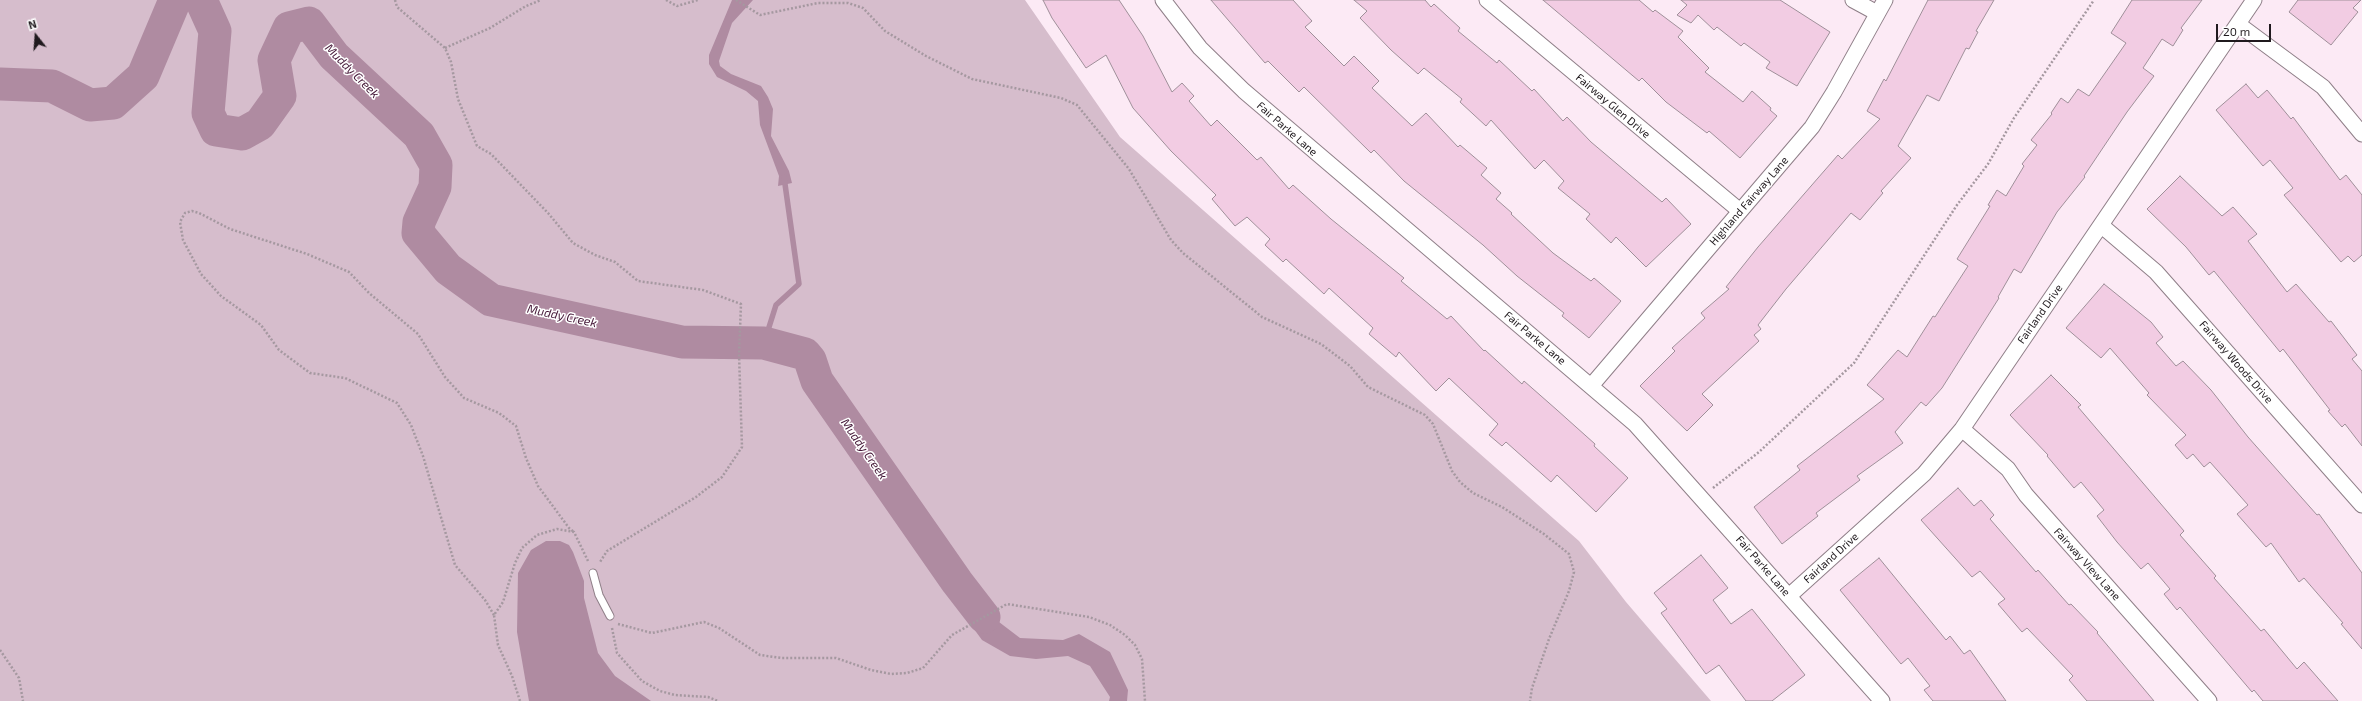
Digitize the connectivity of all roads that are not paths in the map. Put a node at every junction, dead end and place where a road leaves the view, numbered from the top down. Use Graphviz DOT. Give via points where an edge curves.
graph roads {
  1 [pos="1163,0"];
  2 [pos="1487,0"];
  3 [pos="1853,0"];
  4 [pos="1885,0"];
  5 [pos="2254,0"];
  6 [pos="1878,13"];
  7 [pos="2238,24"];
  8 [pos="2362,134"];
  9 [pos="1740,210"];
  10 [pos="2102,226"];
  11 [pos="1591,386"];
  12 [pos="1962,429"];
  13 [pos="2362,505"];
  14 [pos="593,573"];
  15 [pos="1789,596"];
  16 [pos="610,616"];
  17 [pos="1882,701"];
  18 [pos="2209,701"];
  1 -- 11 [label="street, Fair Parke Lane" via="1200,48 1244,91"];
  2 -- 9 [label="street, Fairway Glen Drive"];
  3 -- 6 [label="street"];
  4 -- 6 [label="street, Highland Fairway Lane"];
  5 -- 7 [label="street, Fairland Drive"];
  6 -- 9 [label="street, Highland Fairway Lane" via="1812,127"];
  7 -- 8 [label="street" via="2323,87"];
  7 -- 10 [label="street, Fairland Drive"];
  9 -- 11 [label="street, Highland Fairway Lane"];
  10 -- 12 [label="street, Fairland Drive"];
  10 -- 13 [label="street, Fairway Woods Drive" via="2156,272"];
  11 -- 15 [label="street, Fair Parke Lane" via="1635,424"];
  12 -- 15 [label="street, Fairland Drive" via="1924,474"];
  12 -- 18 [label="street, Fairway View Lane" via="2008,469 2026,495"];
  14 -- 16 [label="lane" via="599,595"];
  15 -- 17 [label="street, Fair Parke Lane"];
}
